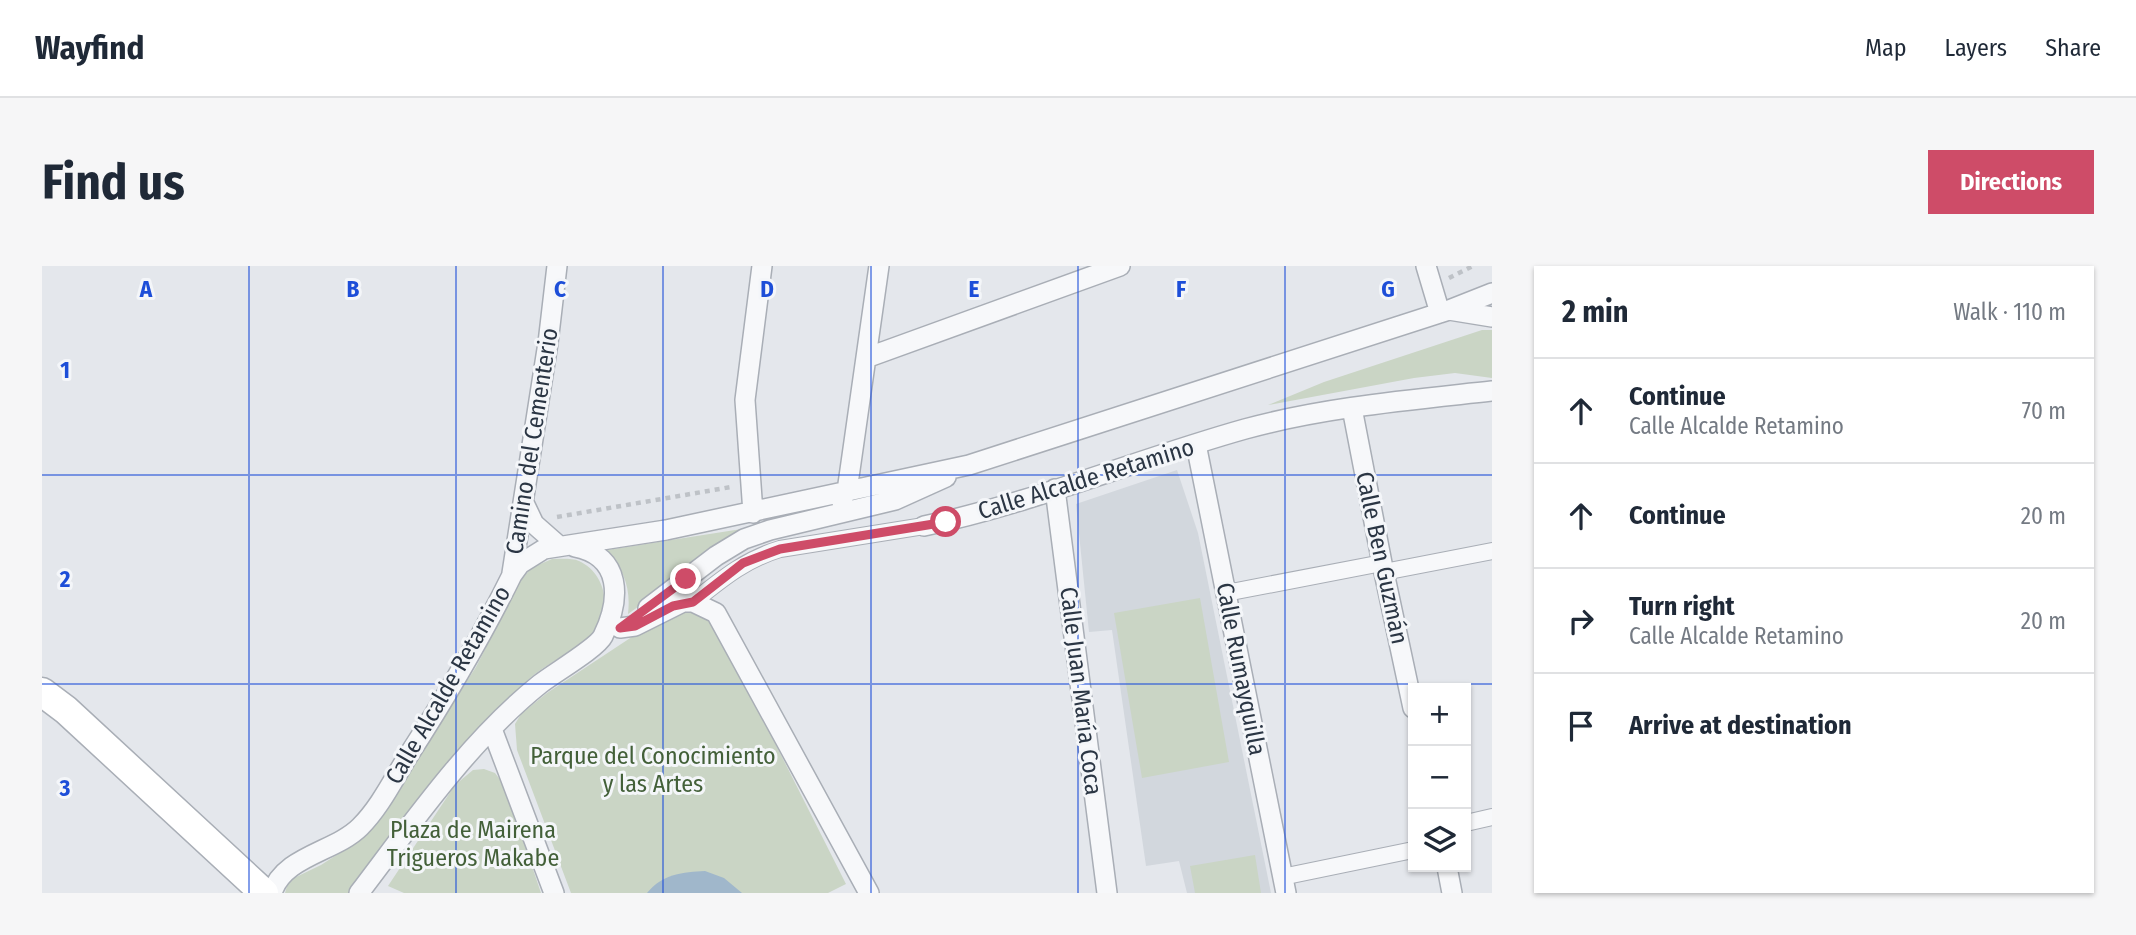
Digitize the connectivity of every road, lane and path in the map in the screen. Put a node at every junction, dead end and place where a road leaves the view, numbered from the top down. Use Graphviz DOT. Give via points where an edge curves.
graph roads {
  1 [pos="557,266"];
  2 [pos="762,266"];
  3 [pos="879,266"];
  4 [pos="1120,266"];
  5 [pos="1426,266"];
  6 [pos="1492,293"];
  7 [pos="1444,311"];
  8 [pos="1492,317"];
  9 [pos="866,358"];
  10 [pos="1492,391"];
  11 [pos="1352,408"];
  12 [pos="1196,444"];
  13 [pos="969,465"];
  14 [pos="1055,489"];
  15 [pos="847,491"];
  16 [pos="524,502"];
  17 [pos="753,513"];
  18 [pos="924,526"];
  19 [pos="770,530"];
  20 [pos="565,547"];
  21 [pos="1492,551"];
  22 [pos="1383,567"];
  23 [pos="512,575"];
  24 [pos="1226,593"];
  25 [pos="693,602"];
  26 [pos="620,628"];
  27 [pos="602,639"];
  28 [pos="1408,684"];
  29 [pos="42,692"];
  30 [pos="492,729"];
  31 [pos="1492,817"];
  32 [pos="1471,821"];
  33 [pos="1408,851"];
  34 [pos="1448,872"];
  35 [pos="1284,885"];
  36 [pos="264,893"];
  37 [pos="272,893"];
  38 [pos="359,893"];
  39 [pos="554,893"];
  40 [pos="869,893"];
  41 [pos="1107,893"];
  42 [pos="1452,893"];
  1 -- 16 [label="street, Camino del Cementerio"];
  2 -- 17 [label="street" via="745,400"];
  3 -- 9 [label="street"];
  4 -- 9 [label="street"];
  5 -- 7 [label="street"];
  6 -- 7 [label="street, Calle Alcalde Retamino"];
  7 -- 8 [label="street"];
  7 -- 13 [label="street, Calle Alcalde Retamino"];
  9 -- 15 [label="street"];
  10 -- 11 [label="street, Calle Alcalde Retamino"];
  11 -- 12 [label="street, Calle Alcalde Retamino"];
  11 -- 22 [label="street, Calle Ben Guzmán"];
  12 -- 14 [label="street, Calle Alcalde Retamino"];
  12 -- 24 [label="street, Calle Rumayquilla"];
  13 -- 15 [label="street, Calle Alcalde Retamino"];
  13 -- 19 [label="street, Calle Alcalde Retamino" via="895,500"];
  14 -- 18 [label="street, Calle Alcalde Retamino"];
  14 -- 41 [label="street, Calle Juan María Coca"];
  15 -- 17 [label="street, Calle Alcalde Retamino"];
  15 -- 19 [label="street" via="840,501 788,516"];
  16 -- 20 [label="street" via="534,524"];
  16 -- 23 [label="street, Camino del Cementerio"];
  17 -- 20 [label="street, Calle Alcalde Retamino"];
  18 -- 25 [label="street, Calle Alcalde Retamino" via="763,554 743,563"];
  19 -- 26 [label="street, Calle Alcalde Retamino" via="716,556"];
  20 -- 23 [label="street, Calle Alcalde Retamino" via="532,555"];
  20 -- 27 [label="street" via="600,556 613,578 611,617"];
  21 -- 22 [label="street"];
  22 -- 24 [label="street"];
  22 -- 28 [label="street, Calle Ben Guzmán"];
  23 -- 37 [label="street, Calle Alcalde Retamino" via="460,673 376,807 345,839 292,867"];
  24 -- 35 [label="street, Calle Rumayquilla"];
  25 -- 26 [label="street"];
  25 -- 40 [label="street" via="716,613"];
  26 -- 27 [label="street, Calle Alcalde Retamino"];
  27 -- 30 [label="street, Calle Alcalde Retamino" via="539,685"];
  29 -- 36 [label="main road"];
  30 -- 38 [label="street, Calle Alcalde Retamino" via="436,792"];
  30 -- 39 [label="street"];
  31 -- 32 [label="street"];
  33 -- 35 [label="street"];
  34 -- 42 [label="street"];
}
